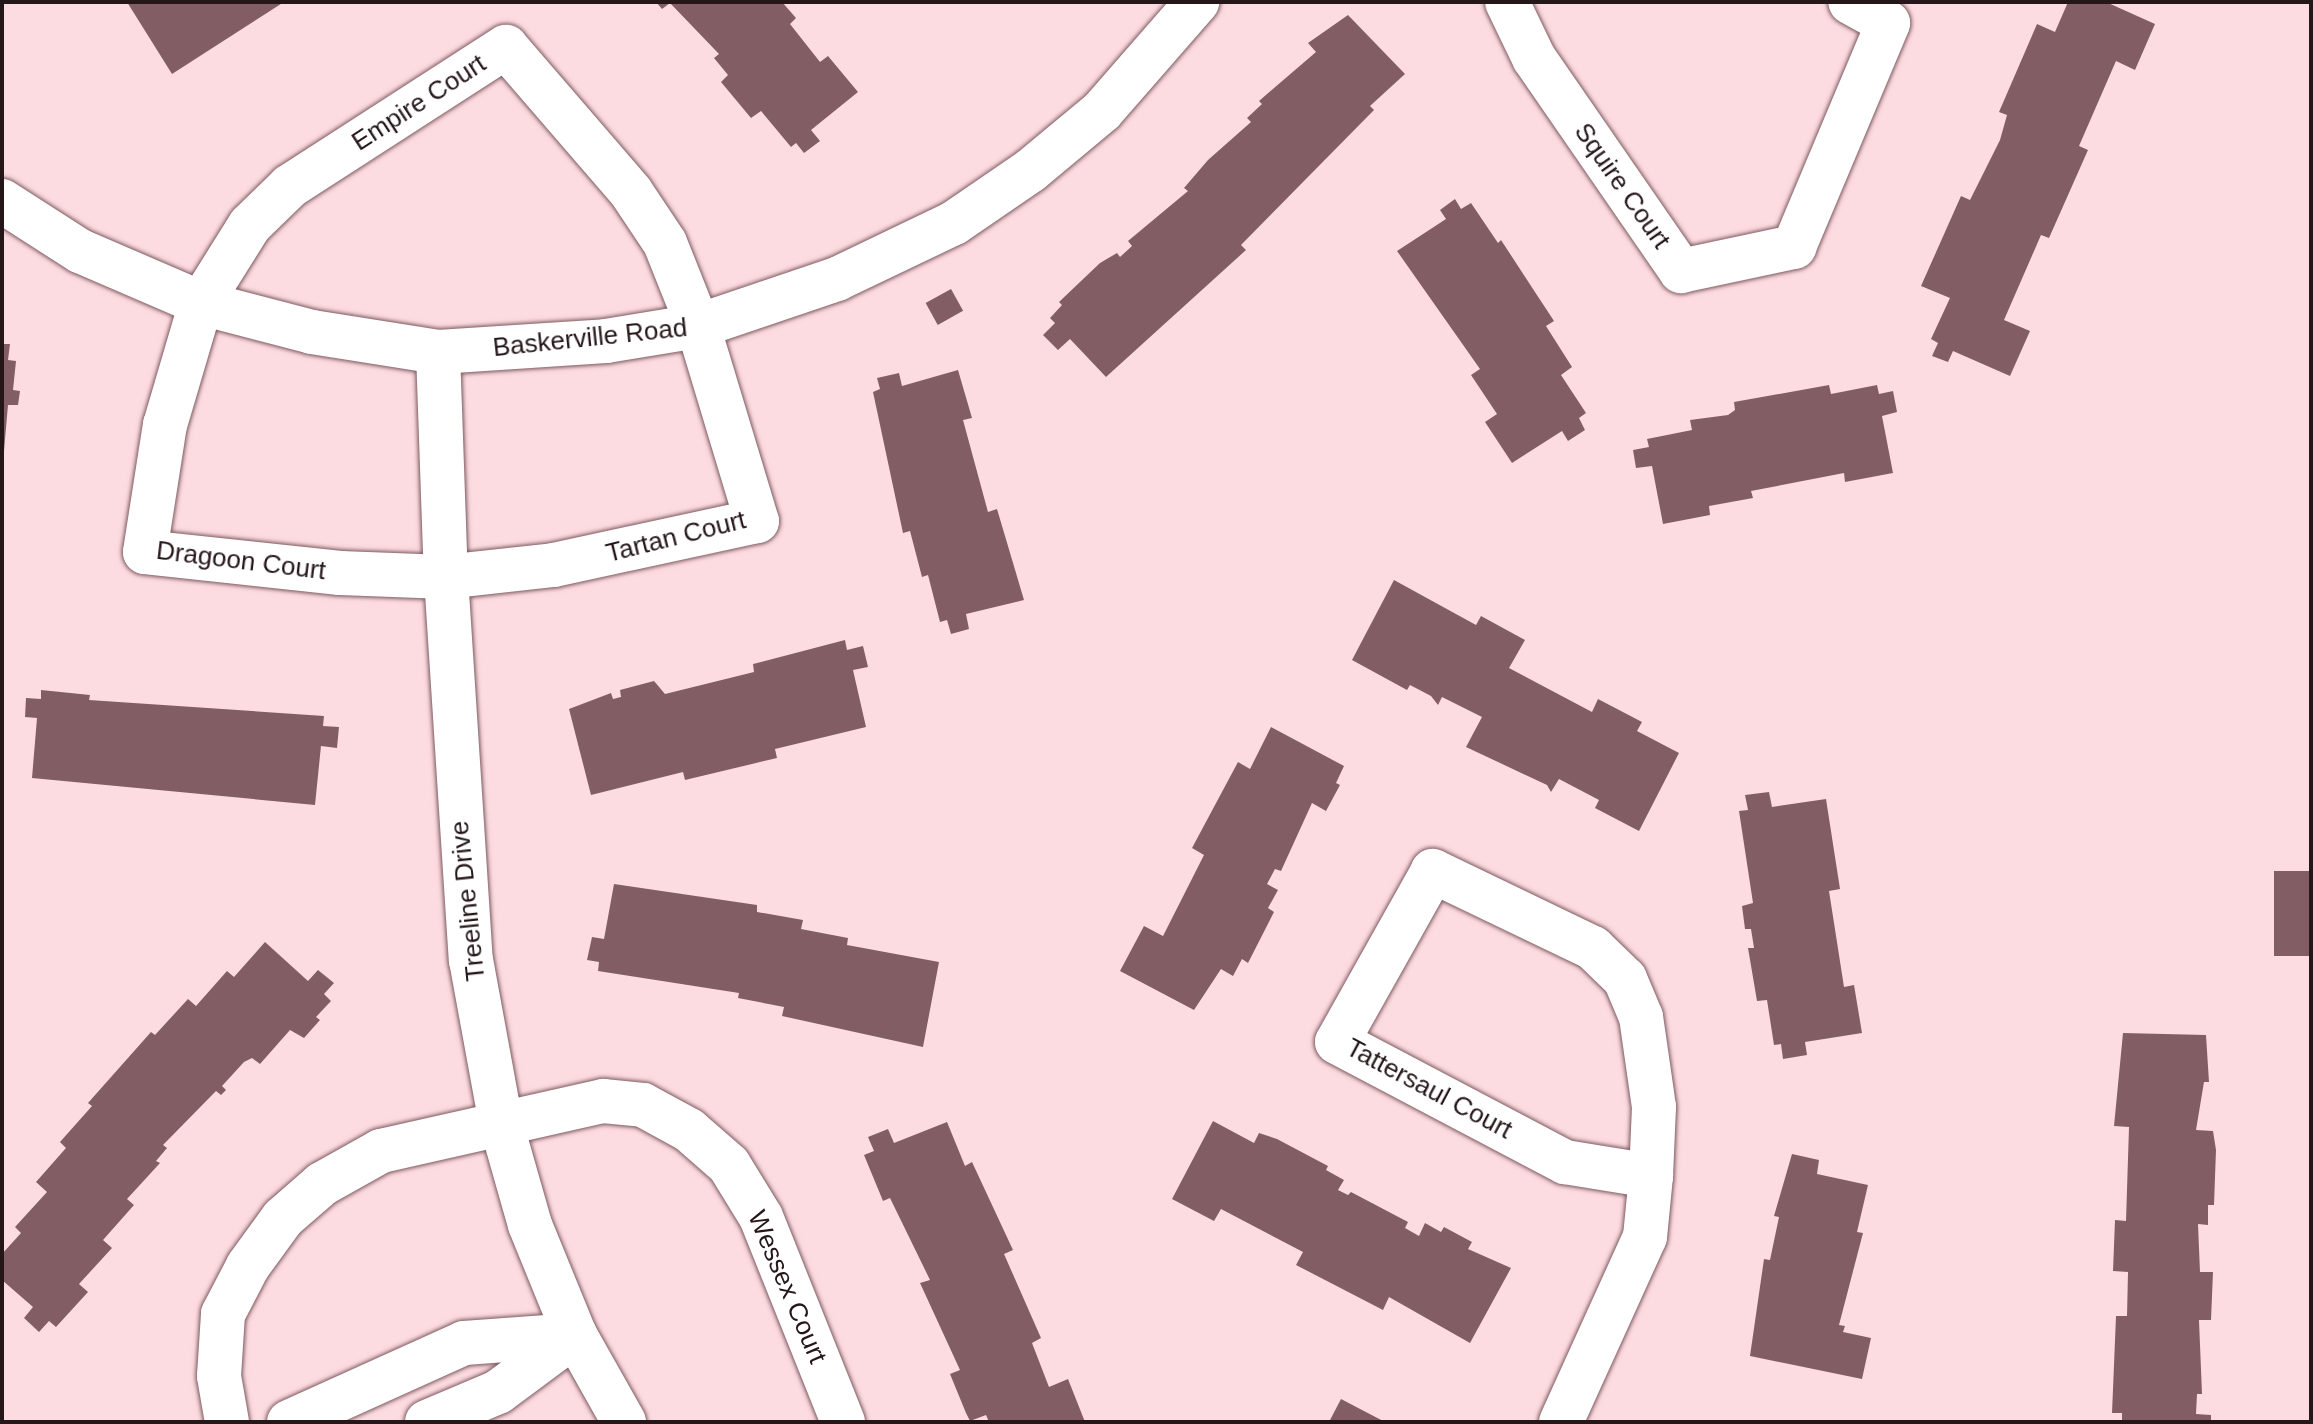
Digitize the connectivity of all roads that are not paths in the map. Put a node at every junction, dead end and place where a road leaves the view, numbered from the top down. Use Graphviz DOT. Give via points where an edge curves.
graph roads {
  1 [pos="1197,2"];
  2 [pos="1507,2"];
  3 [pos="1850,2"];
  4 [pos="2,201"];
  5 [pos="201,303"];
  6 [pos="698,326"];
  7 [pos="438,352"];
  8 [pos="446,577"];
  9 [pos="501,1123"];
  10 [pos="1651,1176"];
  11 [pos="575,1335"];
  12 [pos="227,1422"];
  13 [pos="289,1422"];
  14 [pos="427,1422"];
  15 [pos="624,1422"];
  16 [pos="843,1422"];
  17 [pos="1561,1422"];
  1 -- 6 [label="street, Baskerville Road" via="1102,111 1030,171 954,223 837,279"];
  2 -- 3 [label="street, Squire Court" via="1534,58 1681,271 1794,247 1888,23"];
  4 -- 5 [label="street, Baskerville Road" via="80,251"];
  5 -- 6 [label="street, Empire Court" via="250,225 290,186 506,47 631,192 665,243"];
  5 -- 7 [label="street, Baskerville Road" via="312,332"];
  5 -- 8 [label="street, Dragoon Court" via="165,425 145,552 340,573"];
  6 -- 7 [label="street, Baskerville Road" via="592,342"];
  6 -- 8 [label="street, Tartan Court" via="757,521 554,565"];
  7 -- 8 [label="street, Treeline Drive"];
  8 -- 9 [label="street, Treeline Drive" via="471,960"];
  9 -- 11 [label="street, Treeline Drive" via="530,1225"];
  9 -- 12 [label="street, Wessex Court" via="381,1151 322,1184 283,1218 248,1266 223,1314 219,1376"];
  9 -- 16 [label="street, Wessex Court" via="603,1101 643,1105 689,1130 729,1165 761,1217"];
  10 -- 10 [label="street, Tattersaul Court" via="1654,1107 1648,1058 1641,1017 1625,979 1593,948 1433,871 1337,1042 1565,1162"];
  10 -- 17 [label="street, Tattersaul Court" via="1645,1237"];
  11 -- 13 [label="street" via="464,1343"];
  11 -- 14 [label="street" via="498,1392"];
  11 -- 15 [label="street, Treeline Drive"];
}
